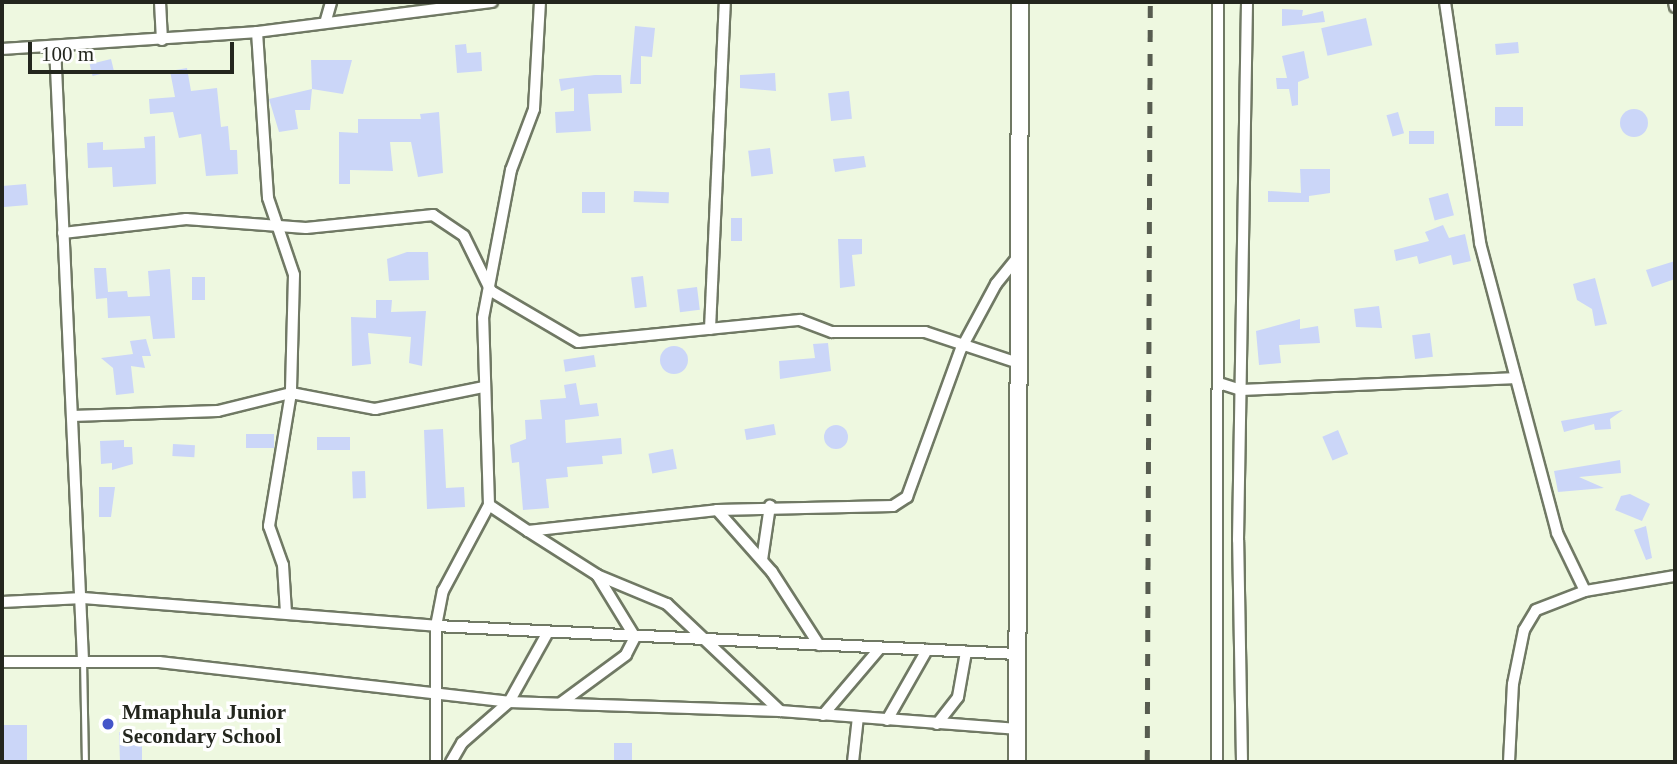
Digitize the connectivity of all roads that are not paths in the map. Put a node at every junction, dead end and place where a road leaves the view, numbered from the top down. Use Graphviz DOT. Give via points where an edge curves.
graph roads {
  1 [pos="160,2"];
  2 [pos="331,2"];
  3 [pos="492,2"];
  4 [pos="540,2"];
  5 [pos="725,2"];
  6 [pos="1020,2"];
  7 [pos="1217,2"];
  8 [pos="1247,2"];
  9 [pos="1445,2"];
  10 [pos="326,20"];
  11 [pos="257,32"];
  12 [pos="162,40"];
  13 [pos="55,46"];
  14 [pos="2,50"];
  15 [pos="280,228"];
  16 [pos="63,233"];
  17 [pos="1020,254"];
  18 [pos="491,290"];
  19 [pos="710,329"];
  20 [pos="961,349"];
  21 [pos="1021,364"];
  22 [pos="1512,378"];
  23 [pos="1219,383"];
  24 [pos="483,387"];
  25 [pos="1241,390"];
  26 [pos="291,393"];
  27 [pos="72,416"];
  28 [pos="489,505"];
  29 [pos="770,506"];
  30 [pos="717,510"];
  31 [pos="528,531"];
  32 [pos="762,560"];
  33 [pos="597,575"];
  34 [pos="1675,576"];
  35 [pos="1585,591"];
  36 [pos="83,598"];
  37 [pos="2,602"];
  38 [pos="286,613"];
  39 [pos="436,626"];
  40 [pos="548,632"];
  41 [pos="635,637"];
  42 [pos="708,640"];
  43 [pos="819,645"];
  44 [pos="880,648"];
  45 [pos="927,650"];
  46 [pos="966,652"];
  47 [pos="1017,654"];
  48 [pos="83,660"];
  49 [pos="2,662"];
  50 [pos="431,695"];
  51 [pos="509,702"];
  52 [pos="561,703"];
  53 [pos="780,711"];
  54 [pos="823,715"];
  55 [pos="858,717"];
  56 [pos="887,720"];
  57 [pos="937,724"];
  58 [pos="1018,729"];
  59 [pos="85,762"];
  60 [pos="436,762"];
  61 [pos="451,762"];
  62 [pos="853,762"];
  63 [pos="1017,762"];
  64 [pos="1217,762"];
  65 [pos="1242,762"];
  66 [pos="1508,762"];
  1 -- 12 [label="street"];
  2 -- 10 [label="street"];
  3 -- 10 [label="street"];
  4 -- 18 [label="street" via="534,109 511,170"];
  5 -- 19 [label="street"];
  6 -- 17 [label="street"];
  7 -- 23 [label="street"];
  8 -- 25 [label="street"];
  9 -- 22 [label="street" via="1480,243"];
  10 -- 11 [label="street"];
  11 -- 12 [label="street"];
  11 -- 15 [label="street" via="268,198"];
  12 -- 13 [label="street"];
  13 -- 14 [label="street"];
  13 -- 16 [label="street"];
  15 -- 16 [label="street" via="214,217"];
  15 -- 18 [label="street" via="433,215 464,236"];
  15 -- 26 [label="street" via="294,275"];
  16 -- 27 [label="street"];
  17 -- 20 [label="street" via="996,284"];
  17 -- 21 [label="street"];
  18 -- 19 [label="street" via="566,339 593,345"];
  18 -- 24 [label="street" via="483,318"];
  19 -- 20 [label="street" via="800,320 832,332 925,332"];
  20 -- 21 [label="street"];
  20 -- 29 [label="street" via="906,497 893,506"];
  21 -- 47 [label="street"];
  22 -- 25 [label="street"];
  22 -- 35 [label="street" via="1557,533"];
  23 -- 25 [label="street"];
  23 -- 64 [label="street"];
  24 -- 26 [label="street" via="375,409"];
  24 -- 28 [label="street"];
  25 -- 65 [label="street"];
  26 -- 27 [label="street" via="218,411"];
  26 -- 38 [label="street" via="269,526 283,565"];
  27 -- 36 [label="street"];
  28 -- 31 [label="street"];
  28 -- 39 [label="street" via="443,591"];
  29 -- 30 [label="street"];
  29 -- 32 [label="street"];
  30 -- 31 [label="street"];
  30 -- 32 [label="street"];
  31 -- 33 [label="street"];
  32 -- 43 [label="street"];
  33 -- 41 [label="street"];
  33 -- 42 [label="street" via="653,594"];
  34 -- 35 [label="street"];
  35 -- 66 [label="street" via="1536,610 1524,630"];
  36 -- 37 [label="street"];
  36 -- 38 [label="street"];
  36 -- 48 [label="street"];
  38 -- 39 [label="street"];
  39 -- 40 [label="street"];
  39 -- 50 [label="street"];
  40 -- 41 [label="street"];
  40 -- 51 [label="street"];
  41 -- 42 [label="street"];
  41 -- 52 [label="street" via="626,655"];
  42 -- 43 [label="street"];
  42 -- 53 [label="street"];
  43 -- 44 [label="street"];
  44 -- 45 [label="street"];
  44 -- 54 [label="street"];
  45 -- 46 [label="street"];
  45 -- 56 [label="street" via="907,695"];
  46 -- 47 [label="street"];
  46 -- 57 [label="street" via="958,697"];
  47 -- 58 [label="street"];
  48 -- 49 [label="street"];
  48 -- 50 [label="street" via="248,668"];
  48 -- 59 [label="lane"];
  50 -- 51 [label="street"];
  50 -- 60 [label="street"];
  51 -- 52 [label="street"];
  51 -- 61 [label="street" via="462,743"];
  52 -- 53 [label="street"];
  53 -- 54 [label="street"];
  54 -- 55 [label="street"];
  55 -- 56 [label="street"];
  55 -- 62 [label="street"];
  56 -- 57 [label="street"];
  57 -- 58 [label="street"];
  58 -- 63 [label="street"];
}
